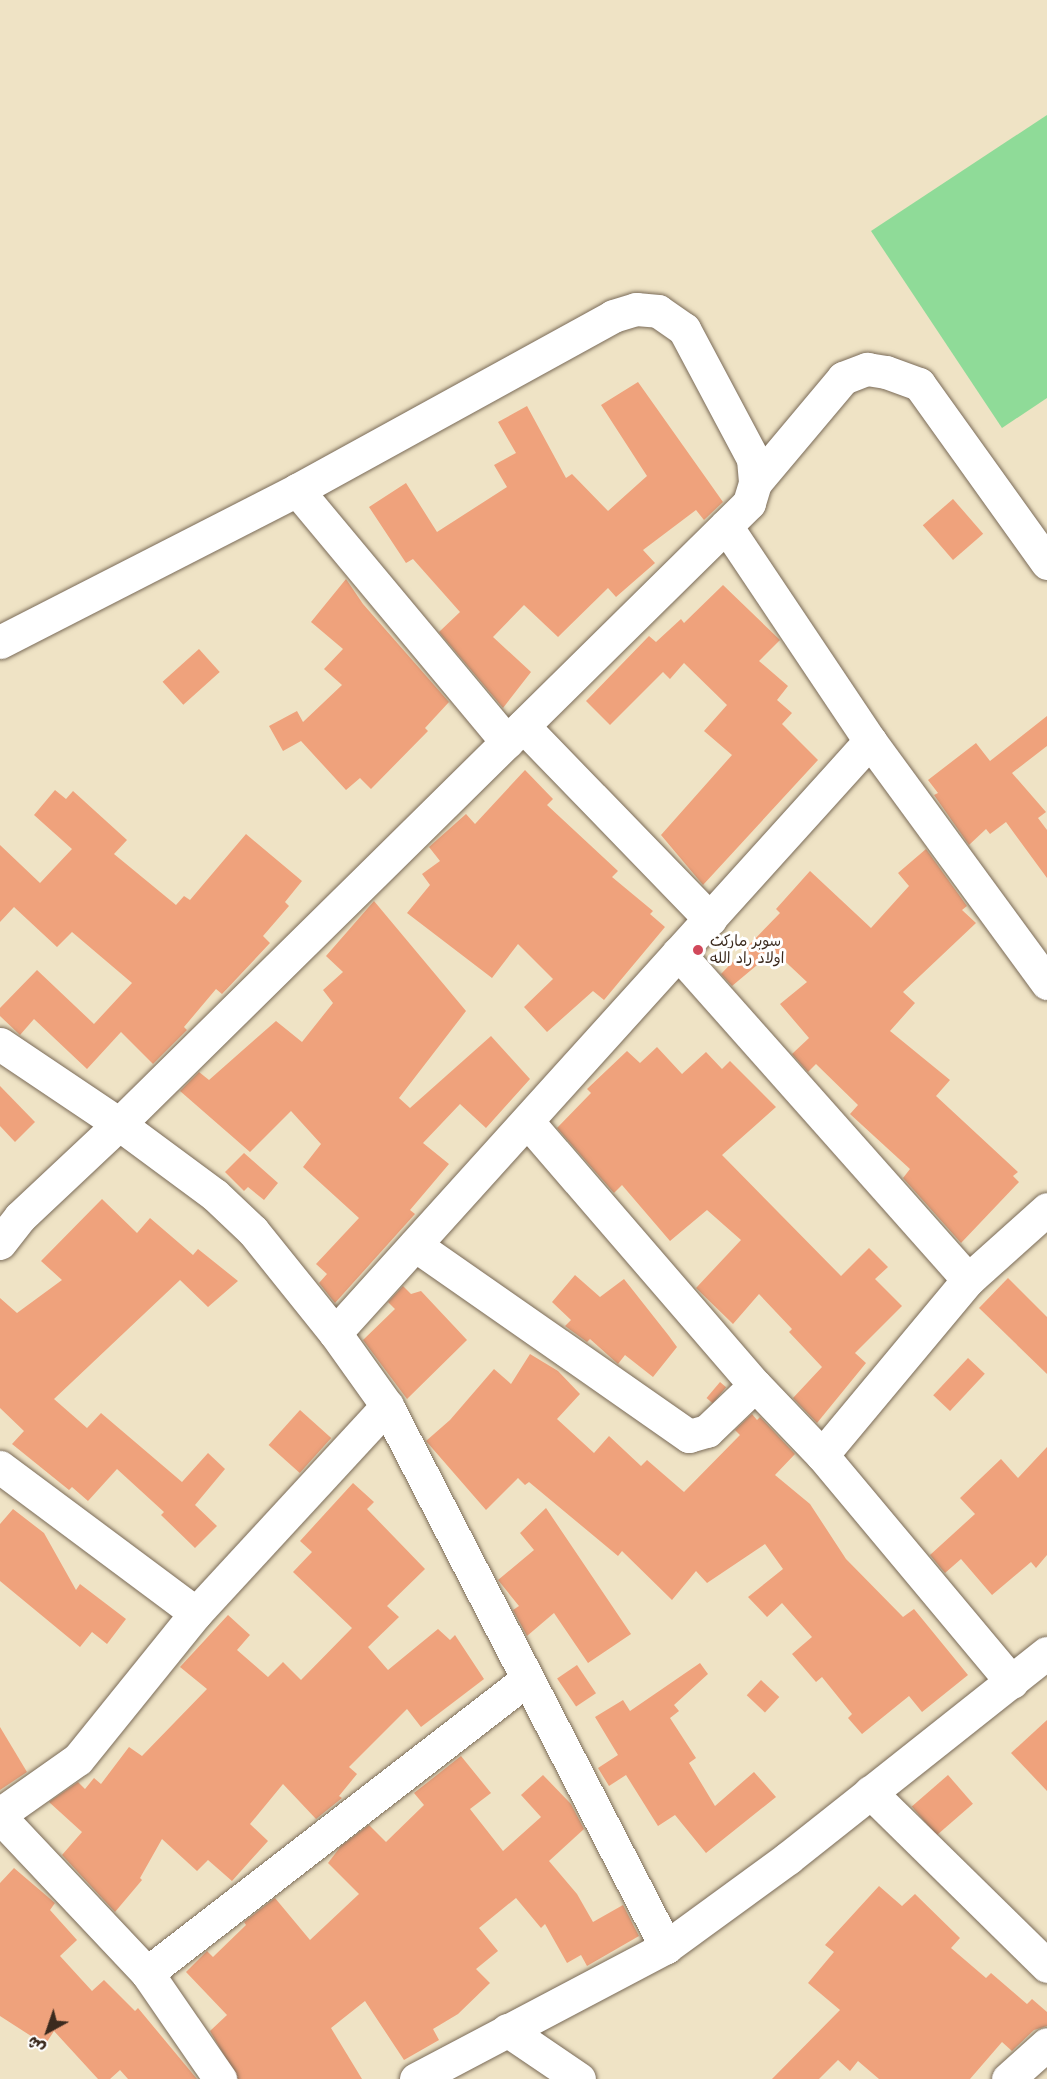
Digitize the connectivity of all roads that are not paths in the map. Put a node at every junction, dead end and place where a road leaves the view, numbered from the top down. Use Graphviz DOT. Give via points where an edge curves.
graph roads {
  1 [pos="755,483"];
  2 [pos="297,490"];
  3 [pos="726,526"];
  4 [pos="1047,563"];
  5 [pos="0,642"];
  6 [pos="515,734"];
  7 [pos="870,741"];
  8 [pos="710,919"];
  9 [pos="678,953"];
  10 [pos="1047,983"];
  11 [pos="0,1044"];
  12 [pos="527,1121"];
  13 [pos="119,1124"];
  14 [pos="1047,1209"];
  15 [pos="0,1242"];
  16 [pos="415,1245"];
  17 [pos="968,1280"];
  18 [pos="335,1333"];
  19 [pos="755,1385"];
  20 [pos="387,1406"];
  21 [pos="822,1455"];
  22 [pos="0,1467"];
  23 [pos="196,1613"];
  24 [pos="1047,1653"];
  25 [pos="527,1680"];
  26 [pos="1011,1682"];
  27 [pos="870,1792"];
  28 [pos="0,1816"];
  29 [pos="666,1947"];
  30 [pos="1047,1966"];
  31 [pos="147,1973"];
  32 [pos="507,2030"];
  33 [pos="1047,2044"];
  34 [pos="220,2079"];
  35 [pos="416,2079"];
  36 [pos="579,2079"];
  37 [pos="1008,2079"];
  1 -- 2 [label="street" via="753,459 684,329 658,311 636,309 614,316"];
  1 -- 3 [label="street" via="749,503"];
  1 -- 4 [label="street" via="843,378 867,369 886,372 919,384"];
  2 -- 5 [label="street"];
  2 -- 6 [label="street"];
  3 -- 6 [label="street"];
  3 -- 7 [label="street"];
  6 -- 8 [label="street"];
  6 -- 13 [label="street"];
  7 -- 8 [label="street"];
  7 -- 10 [label="street"];
  8 -- 9 [label="street"];
  9 -- 12 [label="street"];
  9 -- 17 [label="street"];
  11 -- 13 [label="street"];
  12 -- 16 [label="street"];
  12 -- 19 [label="street"];
  13 -- 15 [label="street" via="20,1217"];
  13 -- 18 [label="street" via="215,1195 253,1231"];
  14 -- 17 [label="street"];
  16 -- 18 [label="street"];
  16 -- 19 [label="street" via="689,1436 707,1431"];
  17 -- 21 [label="street"];
  18 -- 20 [label="street"];
  19 -- 21 [label="street"];
  20 -- 23 [label="street"];
  20 -- 25 [label="street"];
  21 -- 26 [label="street"];
  22 -- 23 [label="street"];
  23 -- 28 [label="street" via="78,1759"];
  24 -- 26 [label="street"];
  25 -- 29 [label="street"];
  25 -- 31 [label="street"];
  26 -- 27 [label="street"];
  27 -- 29 [label="street"];
  27 -- 30 [label="street"];
  28 -- 31 [label="street"];
  29 -- 32 [label="street"];
  31 -- 34 [label="street"];
  32 -- 35 [label="street"];
  32 -- 36 [label="street"];
  33 -- 37 [label="street"];
}
